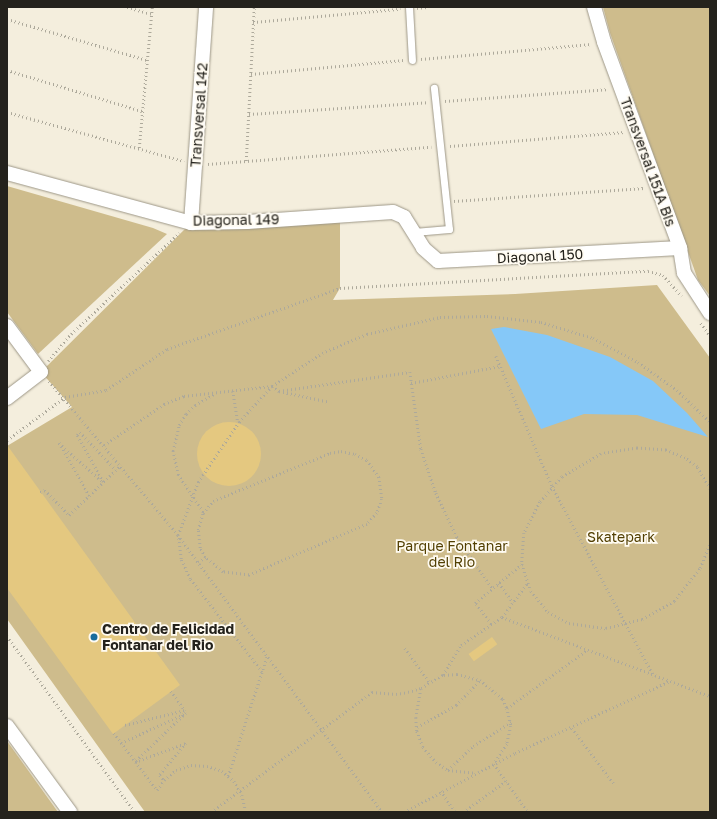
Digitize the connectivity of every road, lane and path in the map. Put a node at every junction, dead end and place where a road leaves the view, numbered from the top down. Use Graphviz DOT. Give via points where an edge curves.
graph roads {
  1 [pos="127,7"];
  2 [pos="152,7"];
  3 [pos="206,7"];
  4 [pos="254,7"];
  5 [pos="427,7"];
  6 [pos="594,7"];
  7 [pos="410,8"];
  8 [pos="151,14"];
  9 [pos="7,19"];
  10 [pos="253,22"];
  11 [pos="604,42"];
  12 [pos="147,60"];
  13 [pos="412,60"];
  14 [pos="7,70"];
  15 [pos="251,74"];
  16 [pos="434,88"];
  17 [pos="142,111"];
  18 [pos="7,112"];
  19 [pos="636,130"];
  20 [pos="440,146"];
  21 [pos="139,148"];
  22 [pos="246,161"];
  23 [pos="195,164"];
  24 [pos="7,172"];
  25 [pos="658,188"];
  26 [pos="446,202"];
  27 [pos="191,222"];
  28 [pos="414,232"];
  29 [pos="680,248"];
  30 [pos="683,298"];
  31 [pos="703,315"];
  32 [pos="7,326"];
  33 [pos="710,336"];
  34 [pos="496,356"];
  35 [pos="500,366"];
  36 [pos="41,372"];
  37 [pos="411,383"];
  38 [pos="272,386"];
  39 [pos="233,391"];
  40 [pos="279,391"];
  41 [pos="219,393"];
  42 [pos="7,398"];
  43 [pos="65,398"];
  44 [pos="330,402"];
  45 [pos="239,422"];
  46 [pos="710,422"];
  47 [pos="7,440"];
  48 [pos="104,445"];
  49 [pos="121,465"];
  50 [pos="116,470"];
  51 [pos="103,482"];
  52 [pos="552,486"];
  53 [pos="710,489"];
  54 [pos="40,492"];
  55 [pos="89,496"];
  56 [pos="190,497"];
  57 [pos="203,513"];
  58 [pos="178,535"];
  59 [pos="710,543"];
  60 [pos="205,557"];
  61 [pos="198,562"];
  62 [pos="522,564"];
  63 [pos="499,583"];
  64 [pos="527,584"];
  65 [pos="492,588"];
  66 [pos="513,602"];
  67 [pos="502,617"];
  68 [pos="491,624"];
  69 [pos="627,625"];
  70 [pos="7,636"];
  71 [pos="405,648"];
  72 [pos="588,650"];
  73 [pos="267,655"];
  74 [pos="262,672"];
  75 [pos="443,675"];
  76 [pos="654,676"];
  77 [pos="480,680"];
  78 [pos="670,681"];
  79 [pos="430,683"];
  80 [pos="421,688"];
  81 [pos="171,691"];
  82 [pos="710,696"];
  83 [pos="507,708"];
  84 [pos="186,712"];
  85 [pos="511,722"];
  86 [pos="125,725"];
  87 [pos="7,726"];
  88 [pos="417,727"];
  89 [pos="572,728"];
  90 [pos="322,730"];
  91 [pos="114,733"];
  92 [pos="122,742"];
  93 [pos="136,762"];
  94 [pos="494,764"];
  95 [pos="448,770"];
  96 [pos="477,773"];
  97 [pos="228,776"];
  98 [pos="164,780"];
  99 [pos="506,781"];
  100 [pos="615,785"];
  101 [pos="240,790"];
  102 [pos="441,791"];
  103 [pos="70,812"];
  104 [pos="135,812"];
  105 [pos="211,812"];
  106 [pos="246,812"];
  107 [pos="382,812"];
  108 [pos="404,812"];
  109 [pos="455,812"];
  110 [pos="463,812"];
  111 [pos="528,812"];
  1 -- 8 [label="path"];
  2 -- 8 [label="path"];
  3 -- 23 [label="street, Transversal 142"];
  4 -- 10 [label="path"];
  5 -- 7 [label="path"];
  6 -- 11 [label="street, Transversal 151A Bis"];
  7 -- 10 [label="path"];
  7 -- 13 [label="lane"];
  8 -- 12 [label="path"];
  9 -- 12 [label="path"];
  10 -- 15 [label="path"];
  11 -- 13 [label="path"];
  11 -- 19 [label="street, Transversal 151A Bis"];
  12 -- 17 [label="path"];
  13 -- 15 [label="path"];
  14 -- 17 [label="path"];
  15 -- 22 [label="path"];
  16 -- 20 [label="lane"];
  17 -- 21 [label="path"];
  18 -- 21 [label="path"];
  19 -- 20 [label="path"];
  19 -- 25 [label="street, Transversal 151A Bis"];
  20 -- 22 [label="path"];
  20 -- 26 [label="lane"];
  21 -- 23 [label="path"];
  22 -- 23 [label="path"];
  23 -- 27 [label="street, Transversal 142"];
  24 -- 27 [label="street, Diagonal 149"];
  25 -- 26 [label="path"];
  25 -- 29 [label="street, Transversal 151A Bis"];
  26 -- 28 [label="lane" via="449,229"];
  27 -- 28 [label="street, Diagonal 149" via="247,222 393,212 404,216"];
  27 -- 36 [label="path" via="71,334"];
  28 -- 29 [label="street, Diagonal 150" via="423,248 438,261"];
  29 -- 31 [label="street, Transversal 151A Bis" via="684,273"];
  30 -- 43 [label="path" via="663,275 648,271 340,288 166,348 106,390"];
  31 -- 33 [label="path"];
  32 -- 36 [label="street"];
  34 -- 35 [label="path"];
  35 -- 37 [label="path"];
  35 -- 52 [label="path"];
  36 -- 42 [label="street"];
  36 -- 43 [label="path"];
  37 -- 40 [label="path" via="410,372"];
  37 -- 65 [label="path" via="421,449 436,493 457,537"];
  38 -- 39 [label="path"];
  38 -- 40 [label="path"];
  38 -- 45 [label="path"];
  38 -- 46 [label="path" via="322,353 391,326 460,316 513,318 567,329 618,350 677,390"];
  39 -- 41 [label="path"];
  39 -- 45 [label="path"];
  40 -- 44 [label="path"];
  41 -- 48 [label="path" via="170,400"];
  41 -- 56 [label="path" via="195,405 179,425 175,438 174,464"];
  43 -- 47 [label="path"];
  43 -- 48 [label="path"];
  45 -- 56 [label="path" via="214,456"];
  48 -- 49 [label="path"];
  49 -- 50 [label="path"];
  49 -- 58 [label="path"];
  50 -- 51 [label="path"];
  50 -- 51 [label="path" via="81,433 77,433"];
  51 -- 55 [label="path"];
  51 -- 55 [label="path" via="59,443"];
  52 -- 53 [label="path" via="571,470 590,459 612,451 638,448 666,450 685,458 697,467"];
  52 -- 62 [label="path" via="530,516 524,533"];
  52 -- 69 [label="path"];
  54 -- 55 [label="path" via="45,490 69,515"];
  56 -- 57 [label="path"];
  56 -- 58 [label="path"];
  57 -- 60 [label="path" via="198,530 199,544"];
  57 -- 60 [label="path" via="219,497 337,452 354,454 367,460 377,472 382,484 380,506 368,524 256,573 232,575 217,569"];
  58 -- 61 [label="path"];
  58 -- 74 [label="path" via="181,559 190,579"];
  59 -- 69 [label="path" via="700,568 682,592 661,610"];
  60 -- 61 [label="path"];
  61 -- 73 [label="path"];
  62 -- 63 [label="path"];
  62 -- 64 [label="path"];
  63 -- 65 [label="path"];
  63 -- 66 [label="path"];
  64 -- 66 [label="path"];
  64 -- 69 [label="path" via="548,612 569,623 595,628"];
  65 -- 68 [label="path" via="475,603"];
  66 -- 67 [label="path"];
  67 -- 68 [label="path"];
  67 -- 72 [label="path"];
  68 -- 75 [label="path" via="461,645"];
  69 -- 76 [label="path"];
  70 -- 104 [label="path"];
  71 -- 79 [label="path"];
  72 -- 76 [label="path"];
  72 -- 83 [label="path"];
  73 -- 74 [label="path"];
  73 -- 90 [label="path"];
  74 -- 97 [label="path"];
  75 -- 77 [label="path" via="457,674"];
  75 -- 79 [label="path"];
  76 -- 78 [label="path"];
  77 -- 83 [label="path" via="498,693"];
  77 -- 88 [label="path" via="452,708"];
  78 -- 82 [label="path"];
  78 -- 89 [label="path"];
  79 -- 80 [label="path"];
  80 -- 88 [label="path"];
  80 -- 90 [label="path" via="396,694 372,692"];
  81 -- 84 [label="path"];
  83 -- 85 [label="path"];
  84 -- 86 [label="path"];
  84 -- 92 [label="path"];
  84 -- 93 [label="path"];
  85 -- 94 [label="path" via="507,744"];
  85 -- 95 [label="path" via="473,746"];
  87 -- 103 [label="street"];
  88 -- 95 [label="path" via="423,748"];
  89 -- 94 [label="path"];
  89 -- 100 [label="path"];
  90 -- 101 [label="path"];
  90 -- 107 [label="path"];
  91 -- 92 [label="path"];
  92 -- 93 [label="path"];
  93 -- 98 [label="path" via="157,790"];
  93 -- 98 [label="path" via="186,743 160,775"];
  94 -- 96 [label="path"];
  94 -- 99 [label="path"];
  95 -- 96 [label="path"];
  96 -- 102 [label="path"];
  97 -- 98 [label="path" via="207,766 191,765 176,770"];
  97 -- 101 [label="path"];
  99 -- 110 [label="path"];
  99 -- 111 [label="path"];
  101 -- 105 [label="path"];
  101 -- 106 [label="path"];
  102 -- 108 [label="path"];
  102 -- 109 [label="path"];
}
